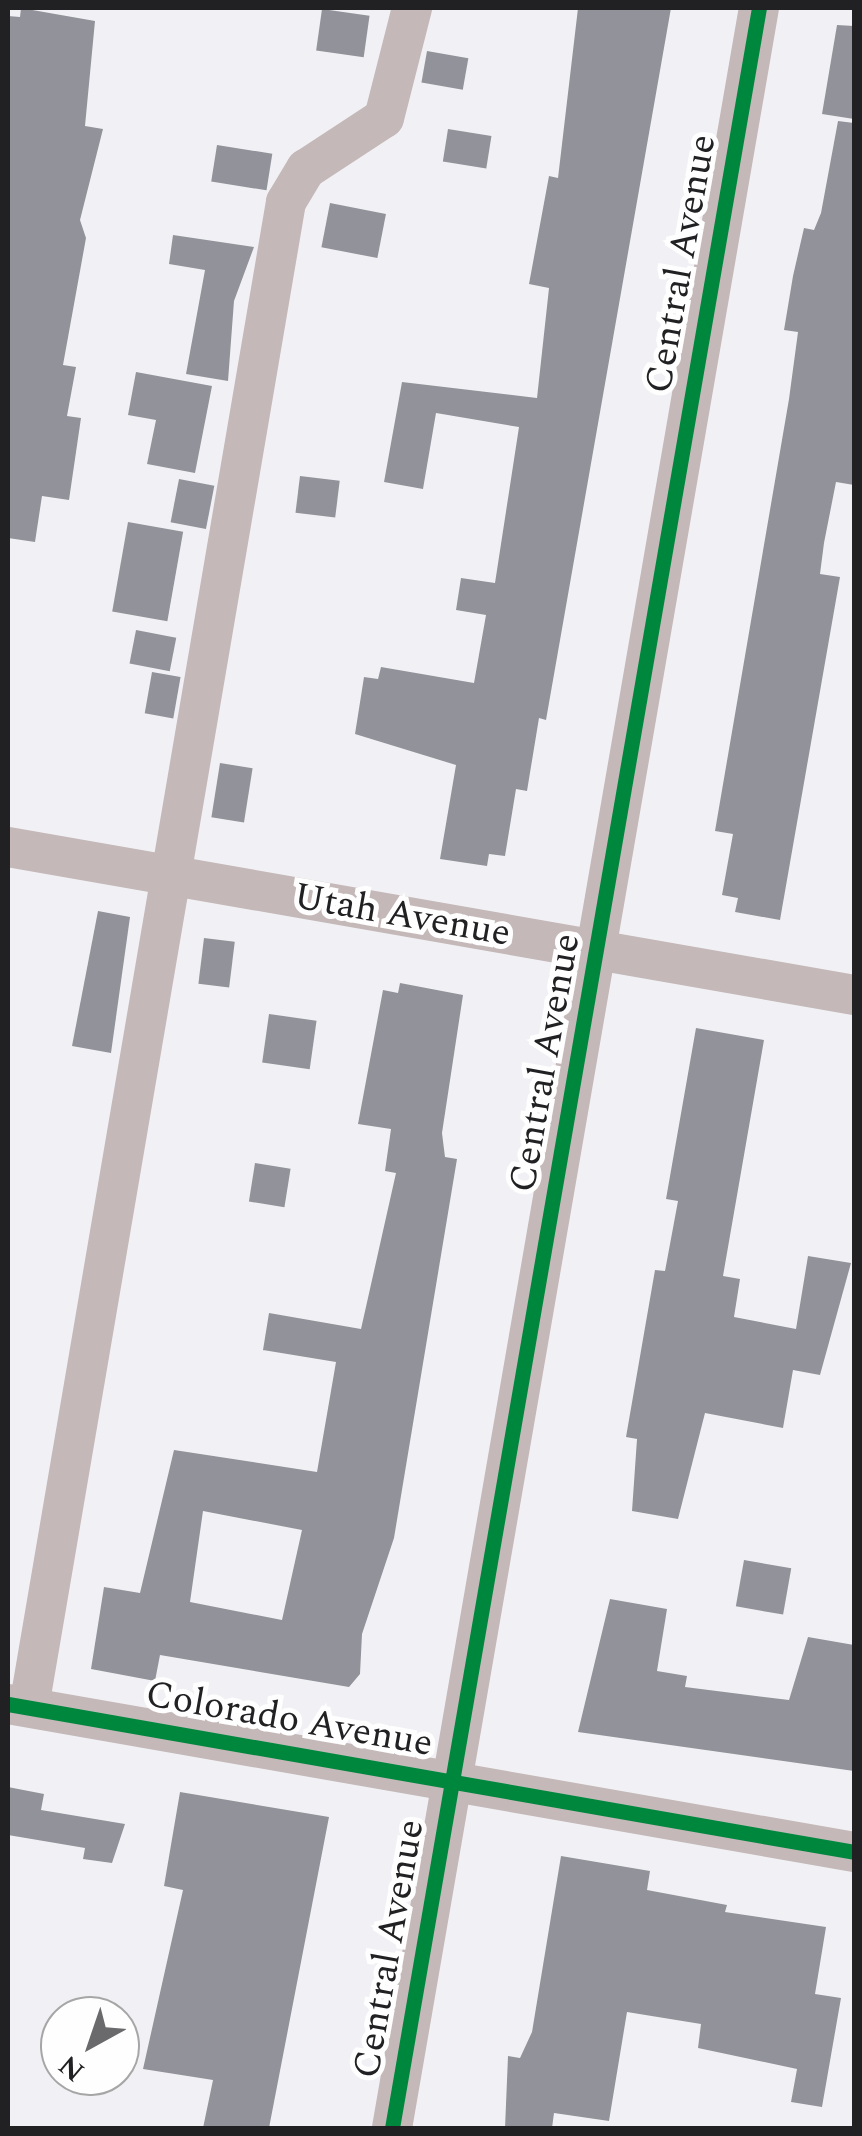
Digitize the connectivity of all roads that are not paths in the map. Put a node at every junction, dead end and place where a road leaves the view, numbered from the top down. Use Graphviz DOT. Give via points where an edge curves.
graph roads {
  1 [pos="412,8"];
  2 [pos="759,8"];
  3 [pos="8,848"];
  4 [pos="172,875"];
  5 [pos="598,950"];
  6 [pos="854,995"];
  7 [pos="18,1706"];
  8 [pos="453,1783"];
  9 [pos="854,1852"];
  10 [pos="392,2128"];
  1 -- 4 [label="street" via="384,118 306,169 286,202"];
  2 -- 5 [label="street, Central Avenue"];
  3 -- 4 [label="street, Utah Avenue"];
  4 -- 5 [label="street, Utah Avenue"];
  4 -- 7 [label="street"];
  5 -- 6 [label="street, Utah Avenue"];
  5 -- 8 [label="street, Central Avenue"];
  7 -- 8 [label="street, Colorado Avenue"];
  8 -- 9 [label="street, Colorado Avenue"];
  8 -- 10 [label="street, Central Avenue"];
}
